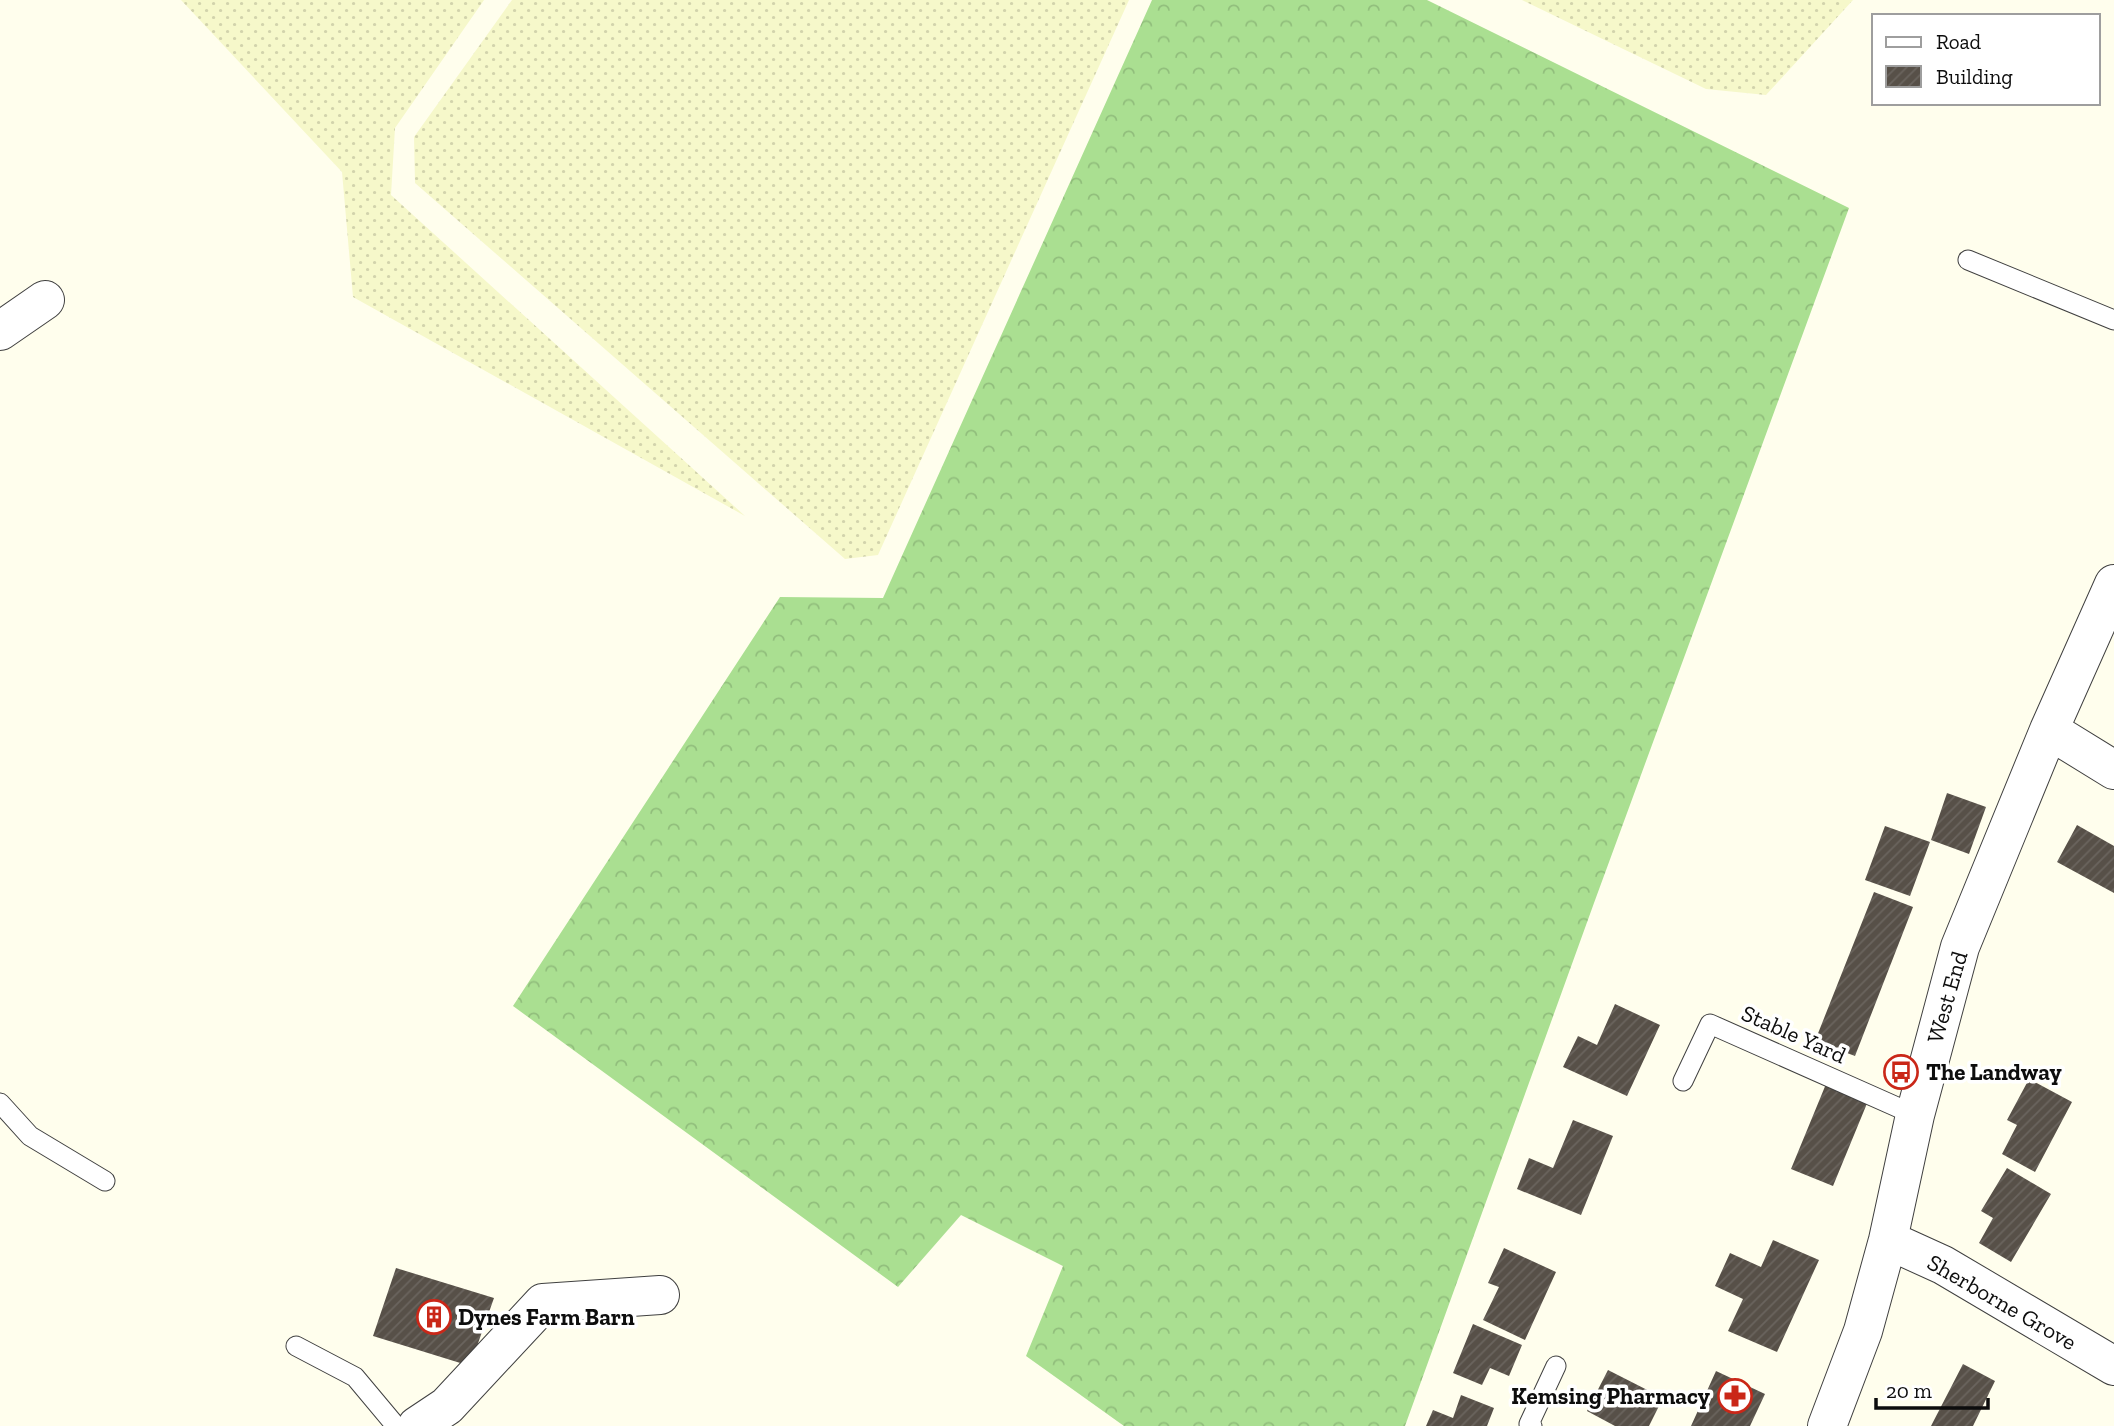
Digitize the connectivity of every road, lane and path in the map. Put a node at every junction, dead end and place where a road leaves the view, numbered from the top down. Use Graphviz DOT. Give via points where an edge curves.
graph roads {
  1 [pos="1968,260"];
  2 [pos="45,300"];
  3 [pos="2114,320"];
  4 [pos="0,331"];
  5 [pos="2114,584"];
  6 [pos="2049,730"];
  7 [pos="2114,771"];
  8 [pos="1684,1081"];
  9 [pos="0,1103"];
  10 [pos="1915,1115"];
  11 [pos="105,1181"];
  12 [pos="1888,1240"];
  13 [pos="660,1295"];
  14 [pos="296,1346"];
  15 [pos="1556,1366"];
  16 [pos="2114,1366"];
  17 [pos="396,1426"];
  18 [pos="417,1426"];
  19 [pos="1532,1426"];
  20 [pos="1827,1426"];
  1 -- 3 [label="lane"];
  2 -- 4 [label="street"];
  5 -- 6 [label="street, West End"];
  6 -- 7 [label="street"];
  6 -- 10 [label="street, West End" via="1961,947"];
  8 -- 10 [label="lane, Stable Yard" via="1710,1024"];
  9 -- 11 [label="lane" via="30,1136"];
  10 -- 12 [label="street, West End"];
  12 -- 16 [label="street, Sherborne Grove" via="1943,1265"];
  12 -- 20 [label="street, West End" via="1863,1331"];
  13 -- 18 [label="street" via="543,1303 447,1406"];
  14 -- 17 [label="lane" via="355,1377"];
  15 -- 19 [label="lane" via="1529,1424"];
}
